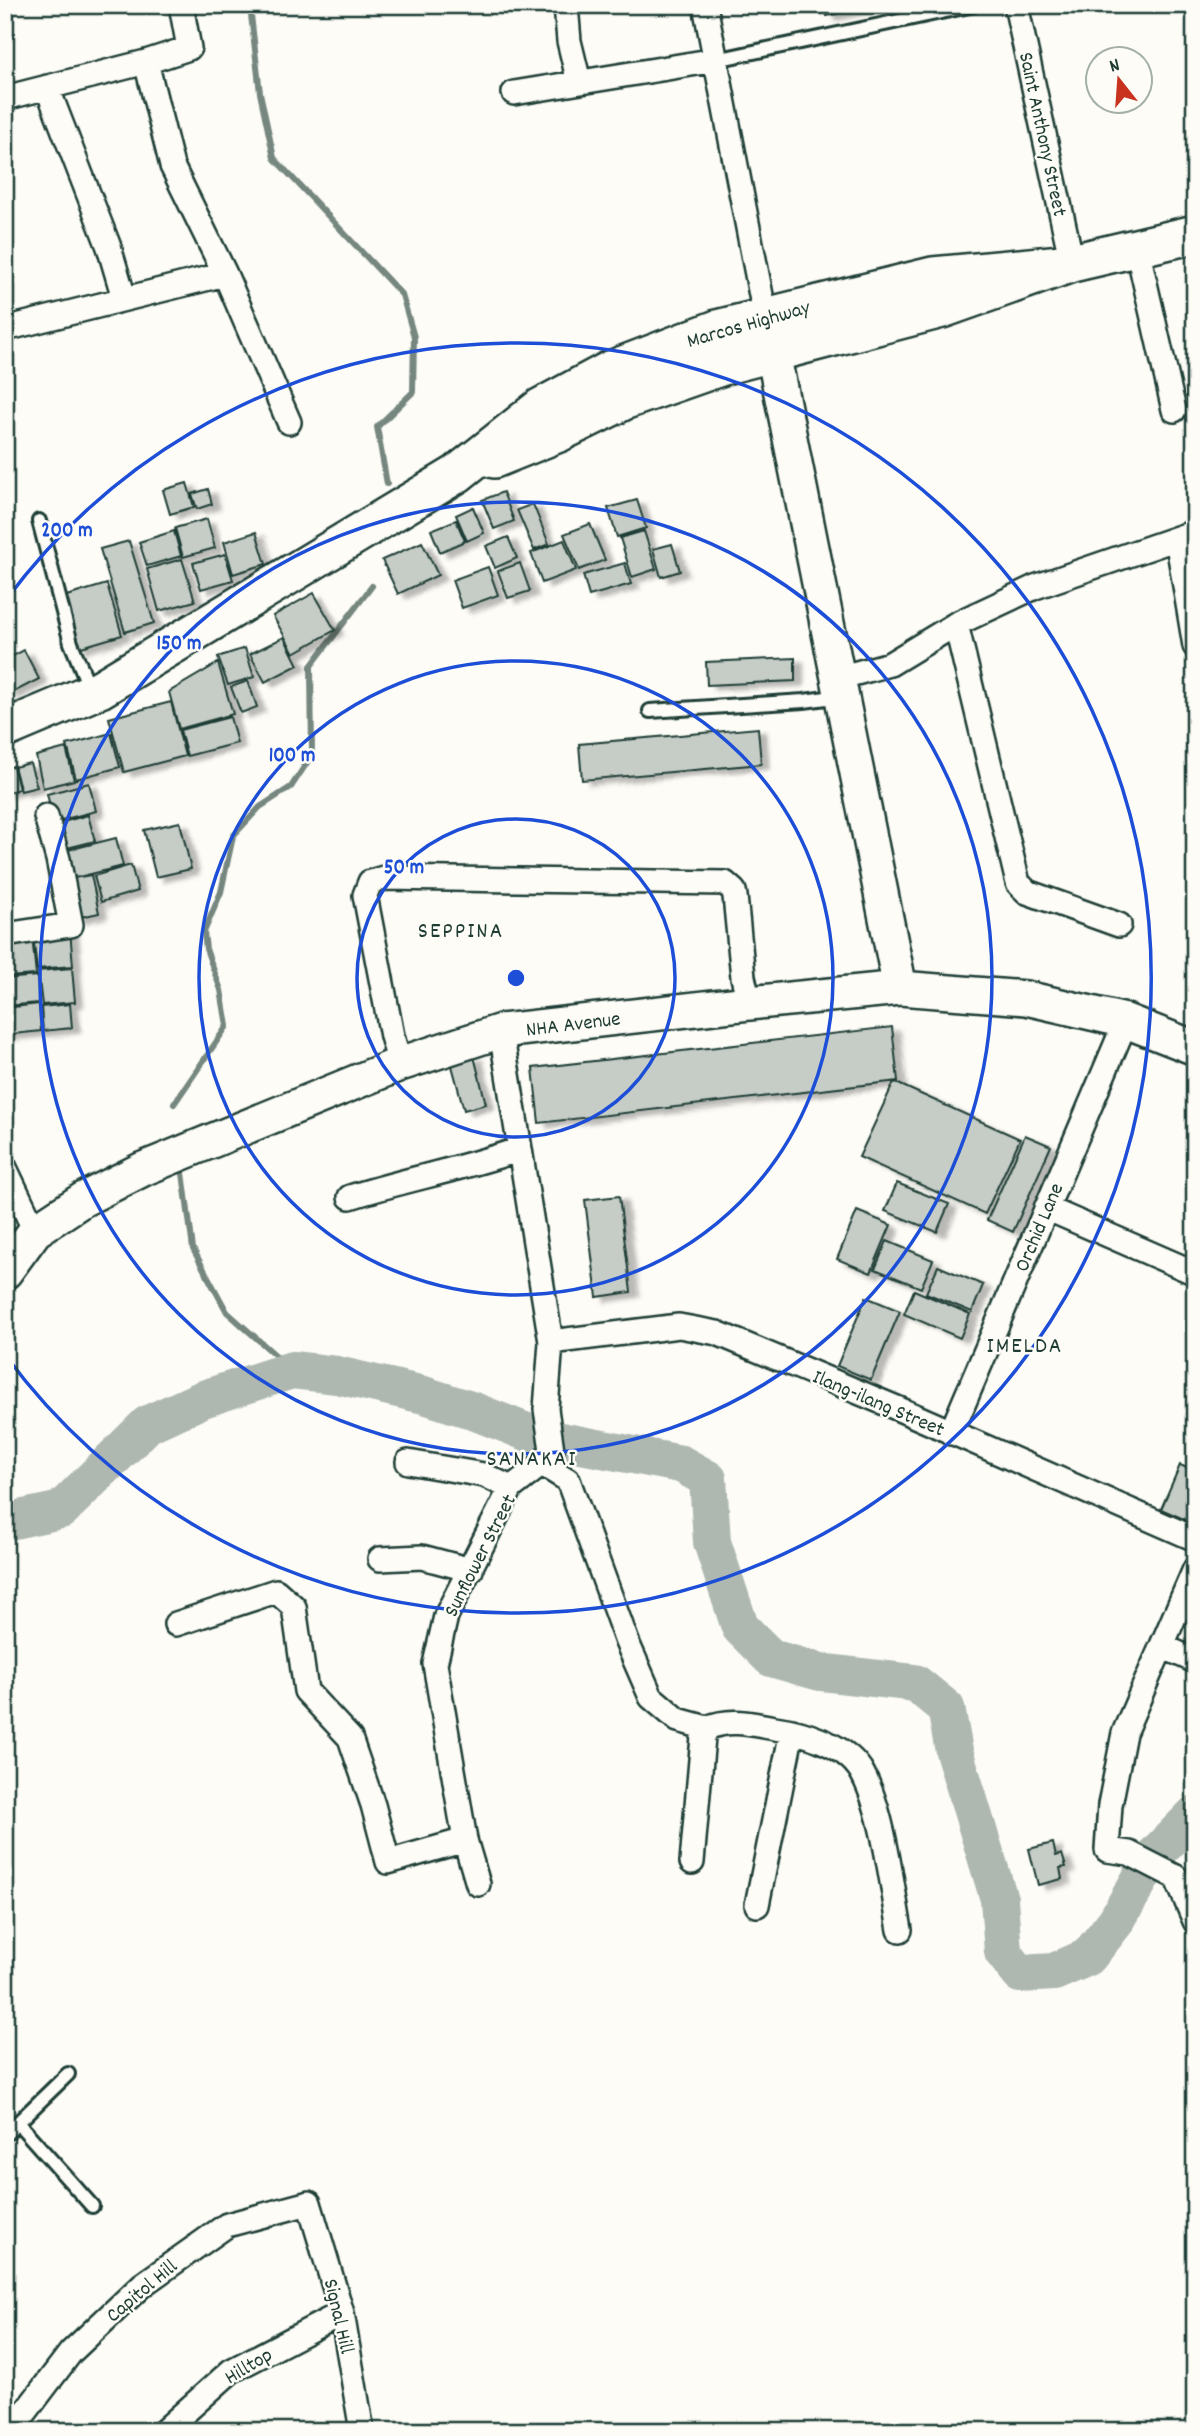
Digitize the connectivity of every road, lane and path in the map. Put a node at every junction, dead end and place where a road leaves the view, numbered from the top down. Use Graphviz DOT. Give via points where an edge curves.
graph roads {
  1 [pos="181,5"];
  2 [pos="566,5"];
  3 [pos="705,5"];
  4 [pos="974,5"];
  5 [pos="1016,5"];
  6 [pos="716,60"];
  7 [pos="146,62"];
  8 [pos="579,82"];
  9 [pos="47,87"];
  10 [pos="514,93"];
  11 [pos="5,98"];
  12 [pos="1195,234"];
  13 [pos="1137,248"];
  14 [pos="1072,263"];
  15 [pos="225,274"];
  16 [pos="124,298"];
  17 [pos="765,316"];
  18 [pos="5,329"];
  19 [pos="772,351"];
  20 [pos="1174,410"];
  21 [pos="289,422"];
  22 [pos="457,474"];
  23 [pos="38,521"];
  24 [pos="1186,535"];
  25 [pos="1190,594"];
  26 [pos="956,624"];
  27 [pos="1195,646"];
  28 [pos="839,687"];
  29 [pos="91,693"];
  30 [pos="650,711"];
  31 [pos="5,729"];
  32 [pos="46,816"];
  33 [pos="1119,925"];
  34 [pos="5,935"];
  35 [pos="900,988"];
  36 [pos="749,1003"];
  37 [pos="1126,1021"];
  38 [pos="500,1031"];
  39 [pos="1195,1048"];
  40 [pos="400,1064"];
  41 [pos="520,1149"];
  42 [pos="5,1168"];
  43 [pos="350,1197"];
  44 [pos="1046,1208"];
  45 [pos="35,1231"];
  46 [pos="5,1272"];
  47 [pos="1195,1273"];
  48 [pos="551,1342"];
  49 [pos="951,1433"];
  50 [pos="547,1457"];
  51 [pos="408,1462"];
  52 [pos="512,1488"];
  53 [pos="1195,1539"];
  54 [pos="380,1559"];
  55 [pos="1195,1569"];
  56 [pos="471,1570"];
  57 [pos="176,1624"];
  58 [pos="1162,1646"];
  59 [pos="1195,1661"];
  60 [pos="707,1728"];
  61 [pos="792,1731"];
  62 [pos="465,1840"];
  63 [pos="692,1862"];
  64 [pos="478,1884"];
  65 [pos="757,1905"];
  66 [pos="1195,1921"];
  67 [pos="900,1930"];
  68 [pos="68,2074"];
  69 [pos="18,2123"];
  70 [pos="5,2135"];
  71 [pos="309,2203"];
  72 [pos="92,2206"];
  73 [pos="342,2313"];
  74 [pos="11,2431"];
  75 [pos="164,2431"];
  76 [pos="362,2431"];
  1 -- 7 [label="street" via="189,48"];
  2 -- 8 [label="street"];
  3 -- 6 [label="street"];
  4 -- 6 [label="lane"];
  5 -- 14 [label="street, Saint Anthony Street"];
  6 -- 8 [label="street"];
  6 -- 17 [label="street"];
  7 -- 9 [label="street"];
  7 -- 15 [label="street" via="172,166"];
  8 -- 10 [label="street"];
  9 -- 11 [label="street"];
  9 -- 16 [label="street"];
  12 -- 13 [label="main road, Marcos Highway"];
  13 -- 14 [label="main road, Marcos Highway"];
  13 -- 20 [label="street"];
  14 -- 17 [label="main road, Marcos Highway" via="933,275"];
  14 -- 19 [label="main road, Marcos Highway" via="942,309"];
  15 -- 16 [label="street"];
  15 -- 21 [label="street"];
  16 -- 18 [label="street"];
  17 -- 19 [label="street"];
  17 -- 22 [label="main road, Marcos Highway" via="687,338 578,386 541,407"];
  19 -- 22 [label="main road, Marcos Highway" via="626,400"];
  19 -- 28 [label="street"];
  22 -- 29 [label="main road, Marcos Highway"];
  23 -- 29 [label="lane" via="71,643"];
  24 -- 25 [label="street"];
  24 -- 26 [label="street" via="1035,587"];
  25 -- 27 [label="street"];
  26 -- 28 [label="street" via="890,664"];
  26 -- 33 [label="street" via="1018,883 1027,892"];
  28 -- 30 [label="lane" via="804,701"];
  28 -- 35 [label="street"];
  29 -- 31 [label="main road, Marcos Highway"];
  32 -- 34 [label="street" via="71,925"];
  35 -- 36 [label="street, NHA Avenue"];
  35 -- 37 [label="street, NHA Avenue" via="1026,998"];
  36 -- 38 [label="street, NHA Avenue"];
  36 -- 40 [label="street" via="735,896 725,883 383,878 370,882 365,895"];
  37 -- 39 [label="street, NHA Avenue"];
  37 -- 44 [label="street, Orchid Lane"];
  38 -- 40 [label="street, NHA Avenue"];
  38 -- 41 [label="street"];
  40 -- 45 [label="street, NHA Avenue" via="143,1169"];
  41 -- 43 [label="street"];
  41 -- 48 [label="street"];
  42 -- 45 [label="street"];
  44 -- 47 [label="street"];
  44 -- 49 [label="street, Orchid Lane"];
  45 -- 46 [label="street, NHA Avenue"];
  48 -- 49 [label="street, Ilang-ilang Street" via="679,1326 717,1333"];
  48 -- 50 [label="street"];
  49 -- 53 [label="street, Ilang-ilang Street"];
  50 -- 52 [label="street, Sunflower Street"];
  50 -- 60 [label="street" via="568,1480 651,1697 678,1720"];
  51 -- 52 [label="street" via="484,1475"];
  52 -- 56 [label="street, Sunflower Street"];
  54 -- 56 [label="street" via="422,1557"];
  55 -- 58 [label="street"];
  56 -- 62 [label="street, Sunflower Street" via="446,1616 435,1664"];
  57 -- 62 [label="street" via="276,1591 294,1607 306,1691 350,1738 388,1862"];
  58 -- 59 [label="street"];
  58 -- 66 [label="street" via="1124,1733 1110,1805 1107,1850 1129,1853 1176,1877"];
  60 -- 61 [label="street" via="720,1722 740,1722"];
  60 -- 63 [label="street"];
  61 -- 65 [label="street"];
  61 -- 67 [label="street" via="834,1748 859,1769 877,1809"];
  62 -- 64 [label="street, Sunflower Street"];
  68 -- 69 [label="lane"];
  69 -- 70 [label="lane"];
  69 -- 72 [label="lane"];
  71 -- 73 [label="street, Signal Hill"];
  71 -- 74 [label="street, Capitol Hill" via="227,2225 142,2285 71,2352"];
  73 -- 75 [label="street, Hilltop" via="231,2371"];
  73 -- 76 [label="street, Signal Hill"];
}
